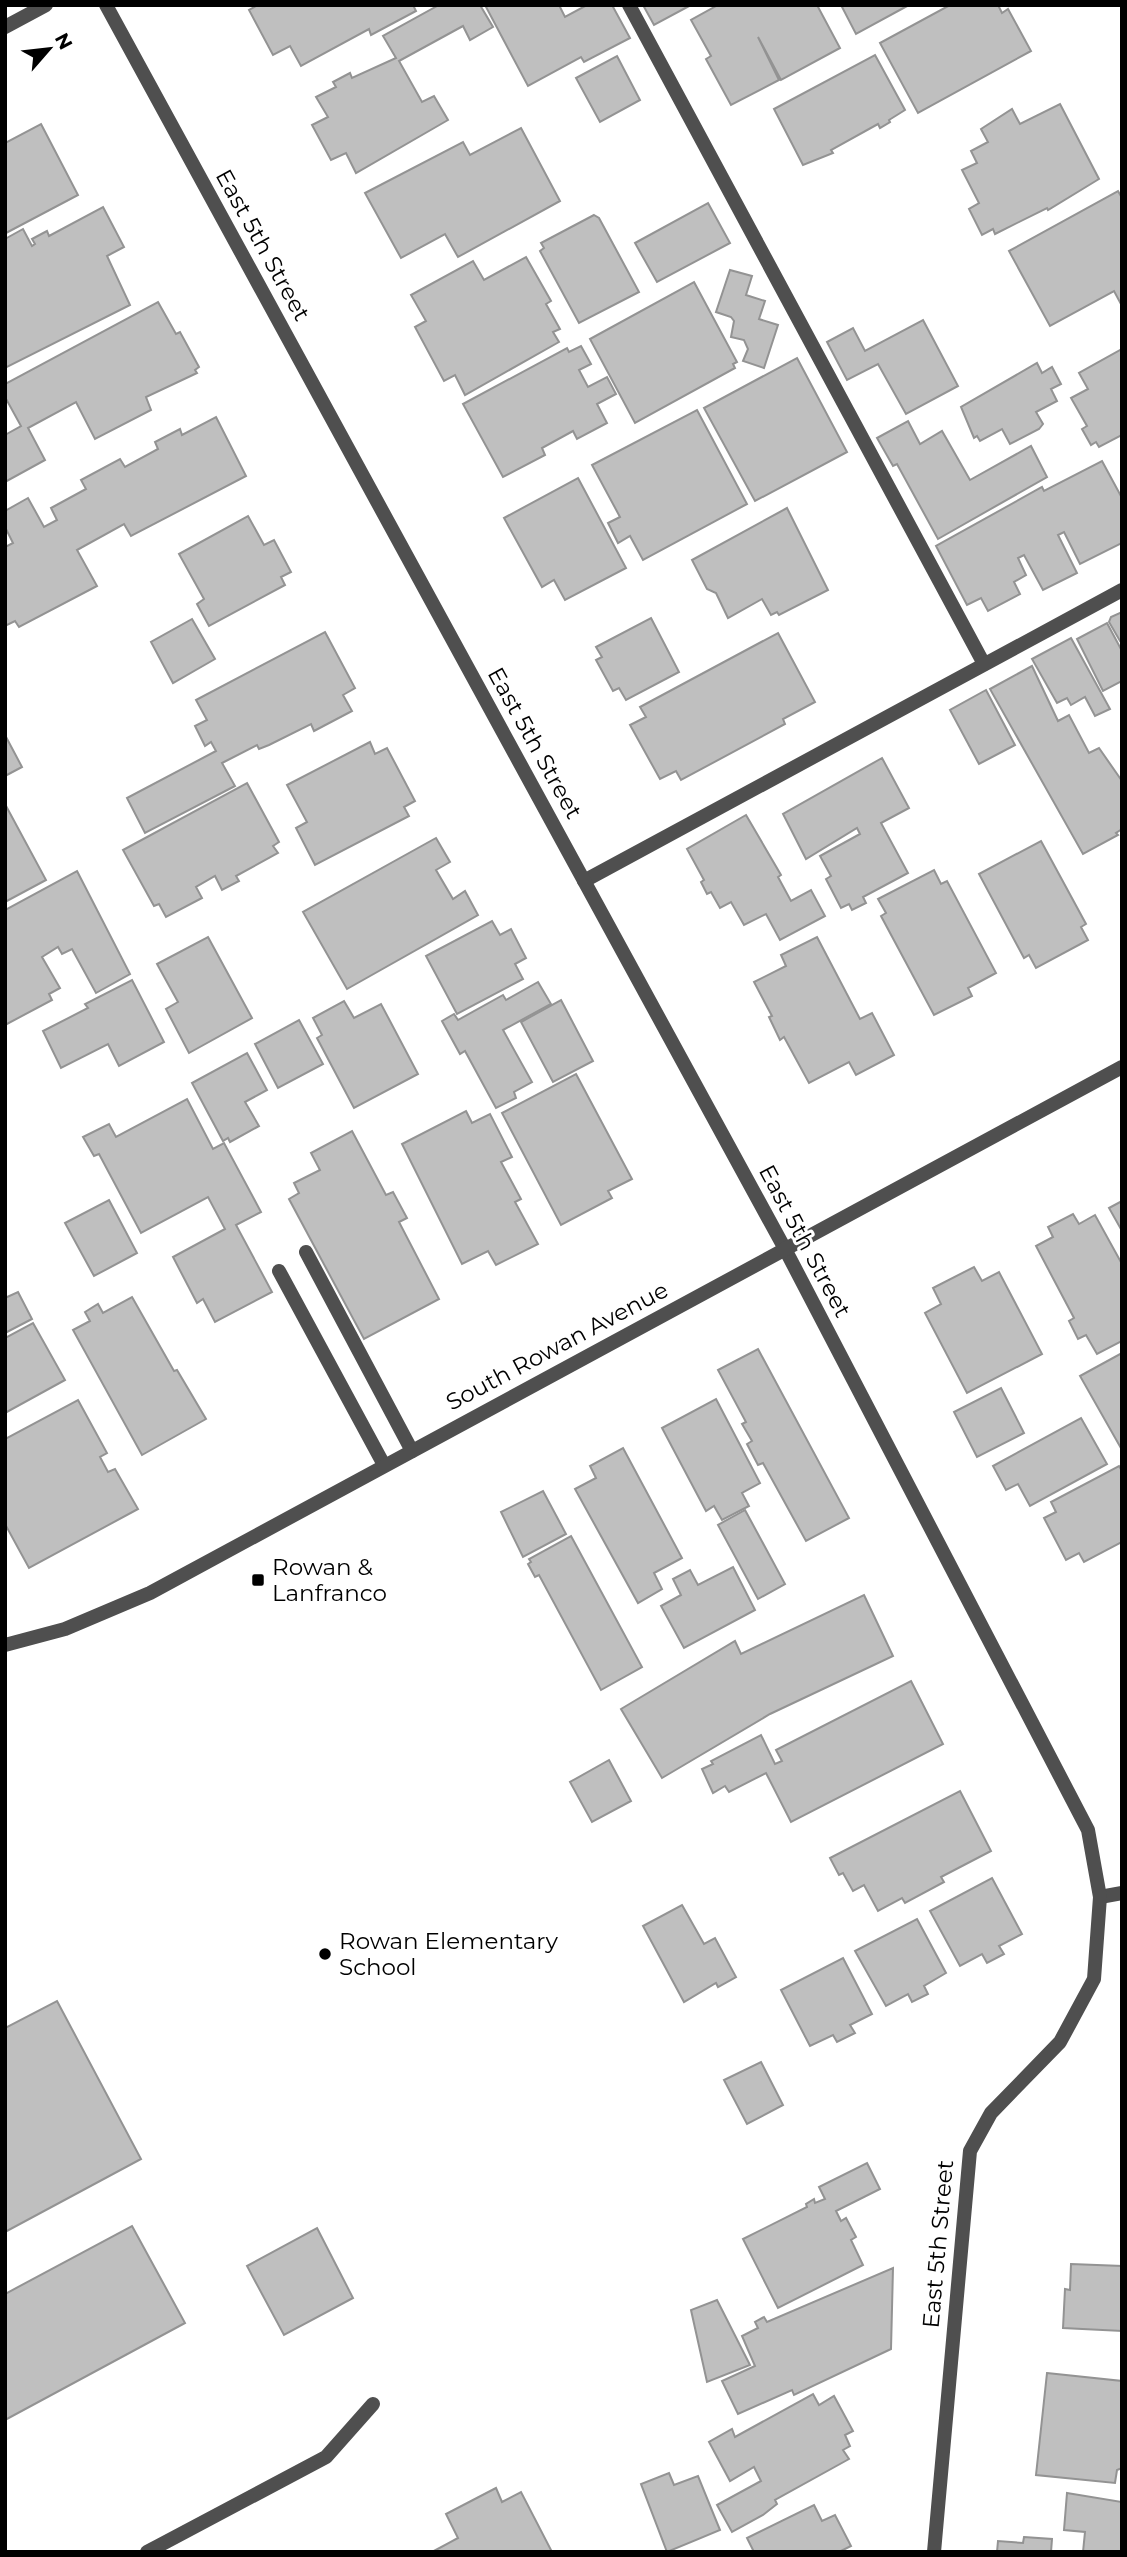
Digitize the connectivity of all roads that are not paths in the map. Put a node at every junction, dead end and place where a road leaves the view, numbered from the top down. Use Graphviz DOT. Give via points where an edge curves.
graph roads {
  1 [pos="46,5"];
  2 [pos="106,5"];
  3 [pos="629,5"];
  4 [pos="5,27"];
  5 [pos="1122,590"];
  6 [pos="984,664"];
  7 [pos="584,881"];
  8 [pos="1122,1067"];
  9 [pos="785,1249"];
  10 [pos="306,1252"];
  11 [pos="279,1271"];
  12 [pos="412,1451"];
  13 [pos="384,1465"];
  14 [pos="5,1646"];
  15 [pos="1122,1893"];
  16 [pos="1100,1898"];
  17 [pos="373,2404"];
  18 [pos="147,2552"];
  19 [pos="934,2552"];
  1 -- 4 [label="street"];
  2 -- 7 [label="street, East 5th Street"];
  3 -- 6 [label="street"];
  5 -- 6 [label="street"];
  6 -- 7 [label="street"];
  7 -- 9 [label="street, East 5th Street"];
  8 -- 9 [label="street, South Rowan Avenue"];
  9 -- 12 [label="street, South Rowan Avenue"];
  9 -- 16 [label="street, East 5th Street" via="1088,1830"];
  10 -- 12 [label="street"];
  11 -- 13 [label="street"];
  12 -- 13 [label="street, South Rowan Avenue"];
  13 -- 14 [label="street, South Rowan Avenue" via="150,1593 65,1629"];
  15 -- 16 [label="street"];
  16 -- 19 [label="street, East 5th Street" via="1094,1979 1060,2042 990,2113 970,2151"];
  17 -- 18 [label="street" via="326,2457"];
}
